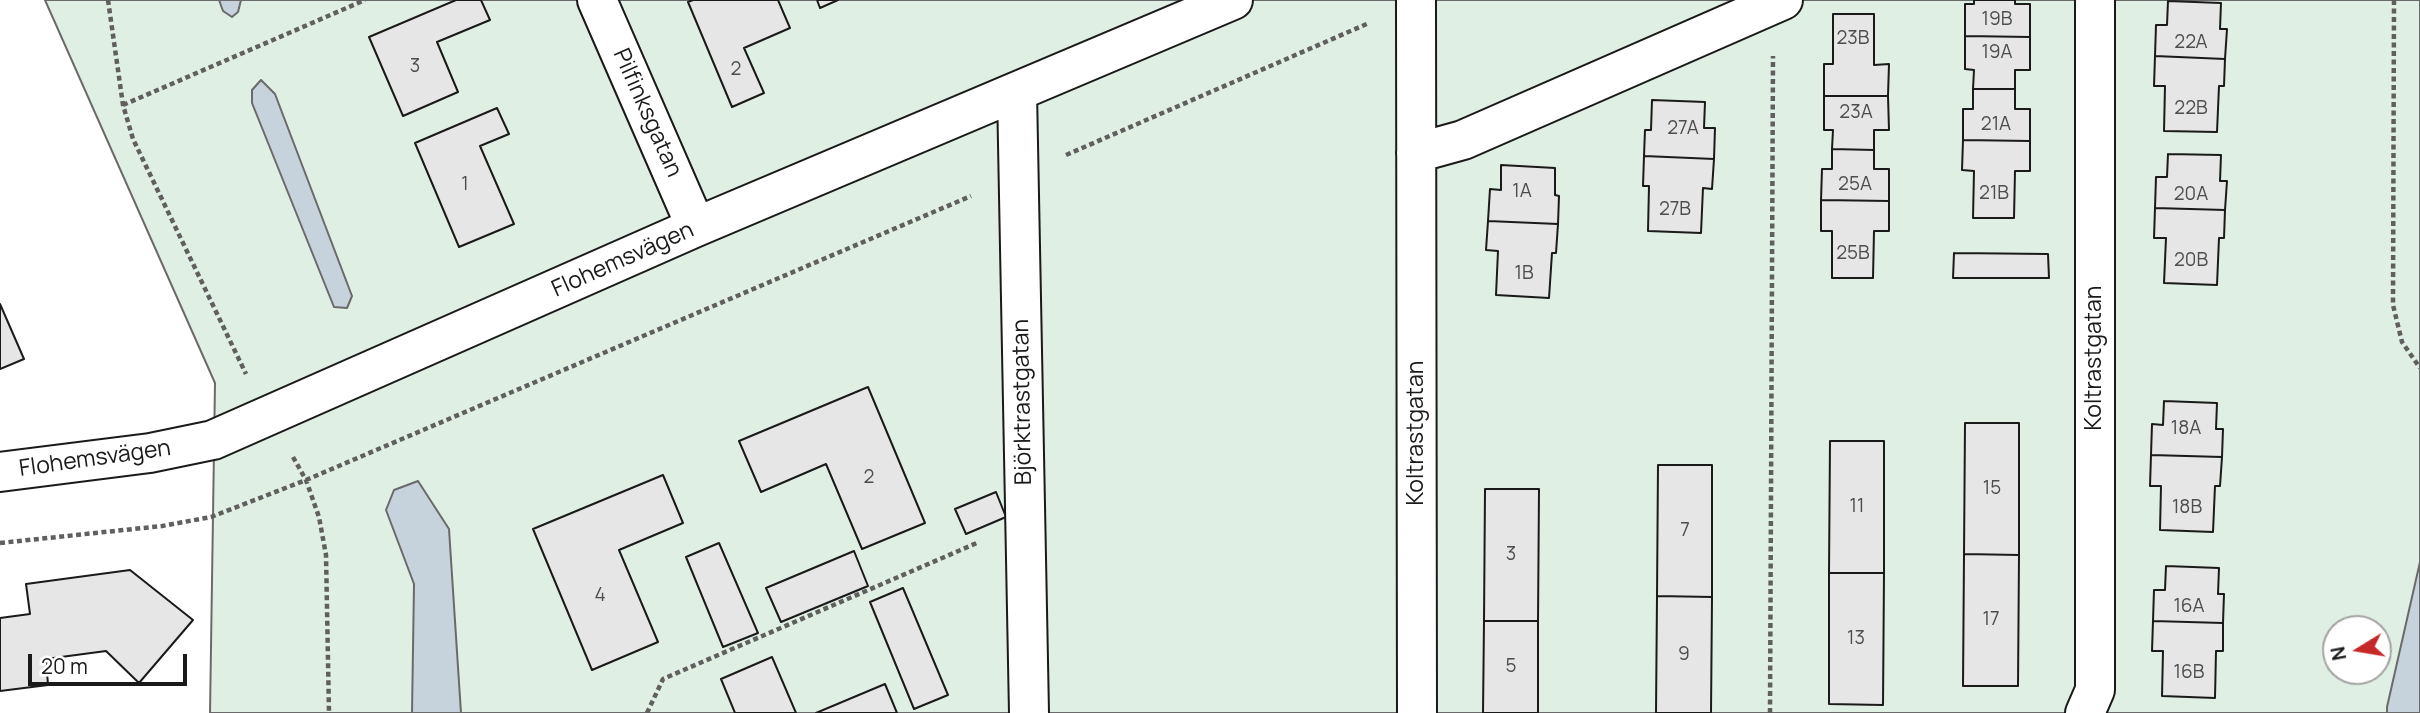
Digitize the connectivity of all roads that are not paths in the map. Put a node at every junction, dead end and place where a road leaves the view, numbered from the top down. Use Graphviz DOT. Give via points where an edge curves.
graph roads {
  1 [pos="597,0"];
  2 [pos="1233,0"];
  3 [pos="2095,0"];
  4 [pos="1416,1"];
  5 [pos="1778,2"];
  6 [pos="1017,92"];
  7 [pos="1416,153"];
  8 [pos="696,227"];
  9 [pos="0,472"];
  10 [pos="1029,713"];
  11 [pos="1417,713"];
  12 [pos="2085,713"];
  1 -- 8 [label="street, Pilfinksgatan"];
  2 -- 6 [label="street, Flohemsvägen"];
  3 -- 12 [label="street, Koltrastgatan" via="2095,690"];
  4 -- 7 [label="street, Koltrastgatan"];
  5 -- 7 [label="street" via="1463,140"];
  6 -- 8 [label="street, Flohemsvägen"];
  6 -- 10 [label="street, Björktrastgatan"];
  7 -- 11 [label="street, Koltrastgatan"];
  8 -- 9 [label="street, Flohemsvägen" via="213,440"];
}
